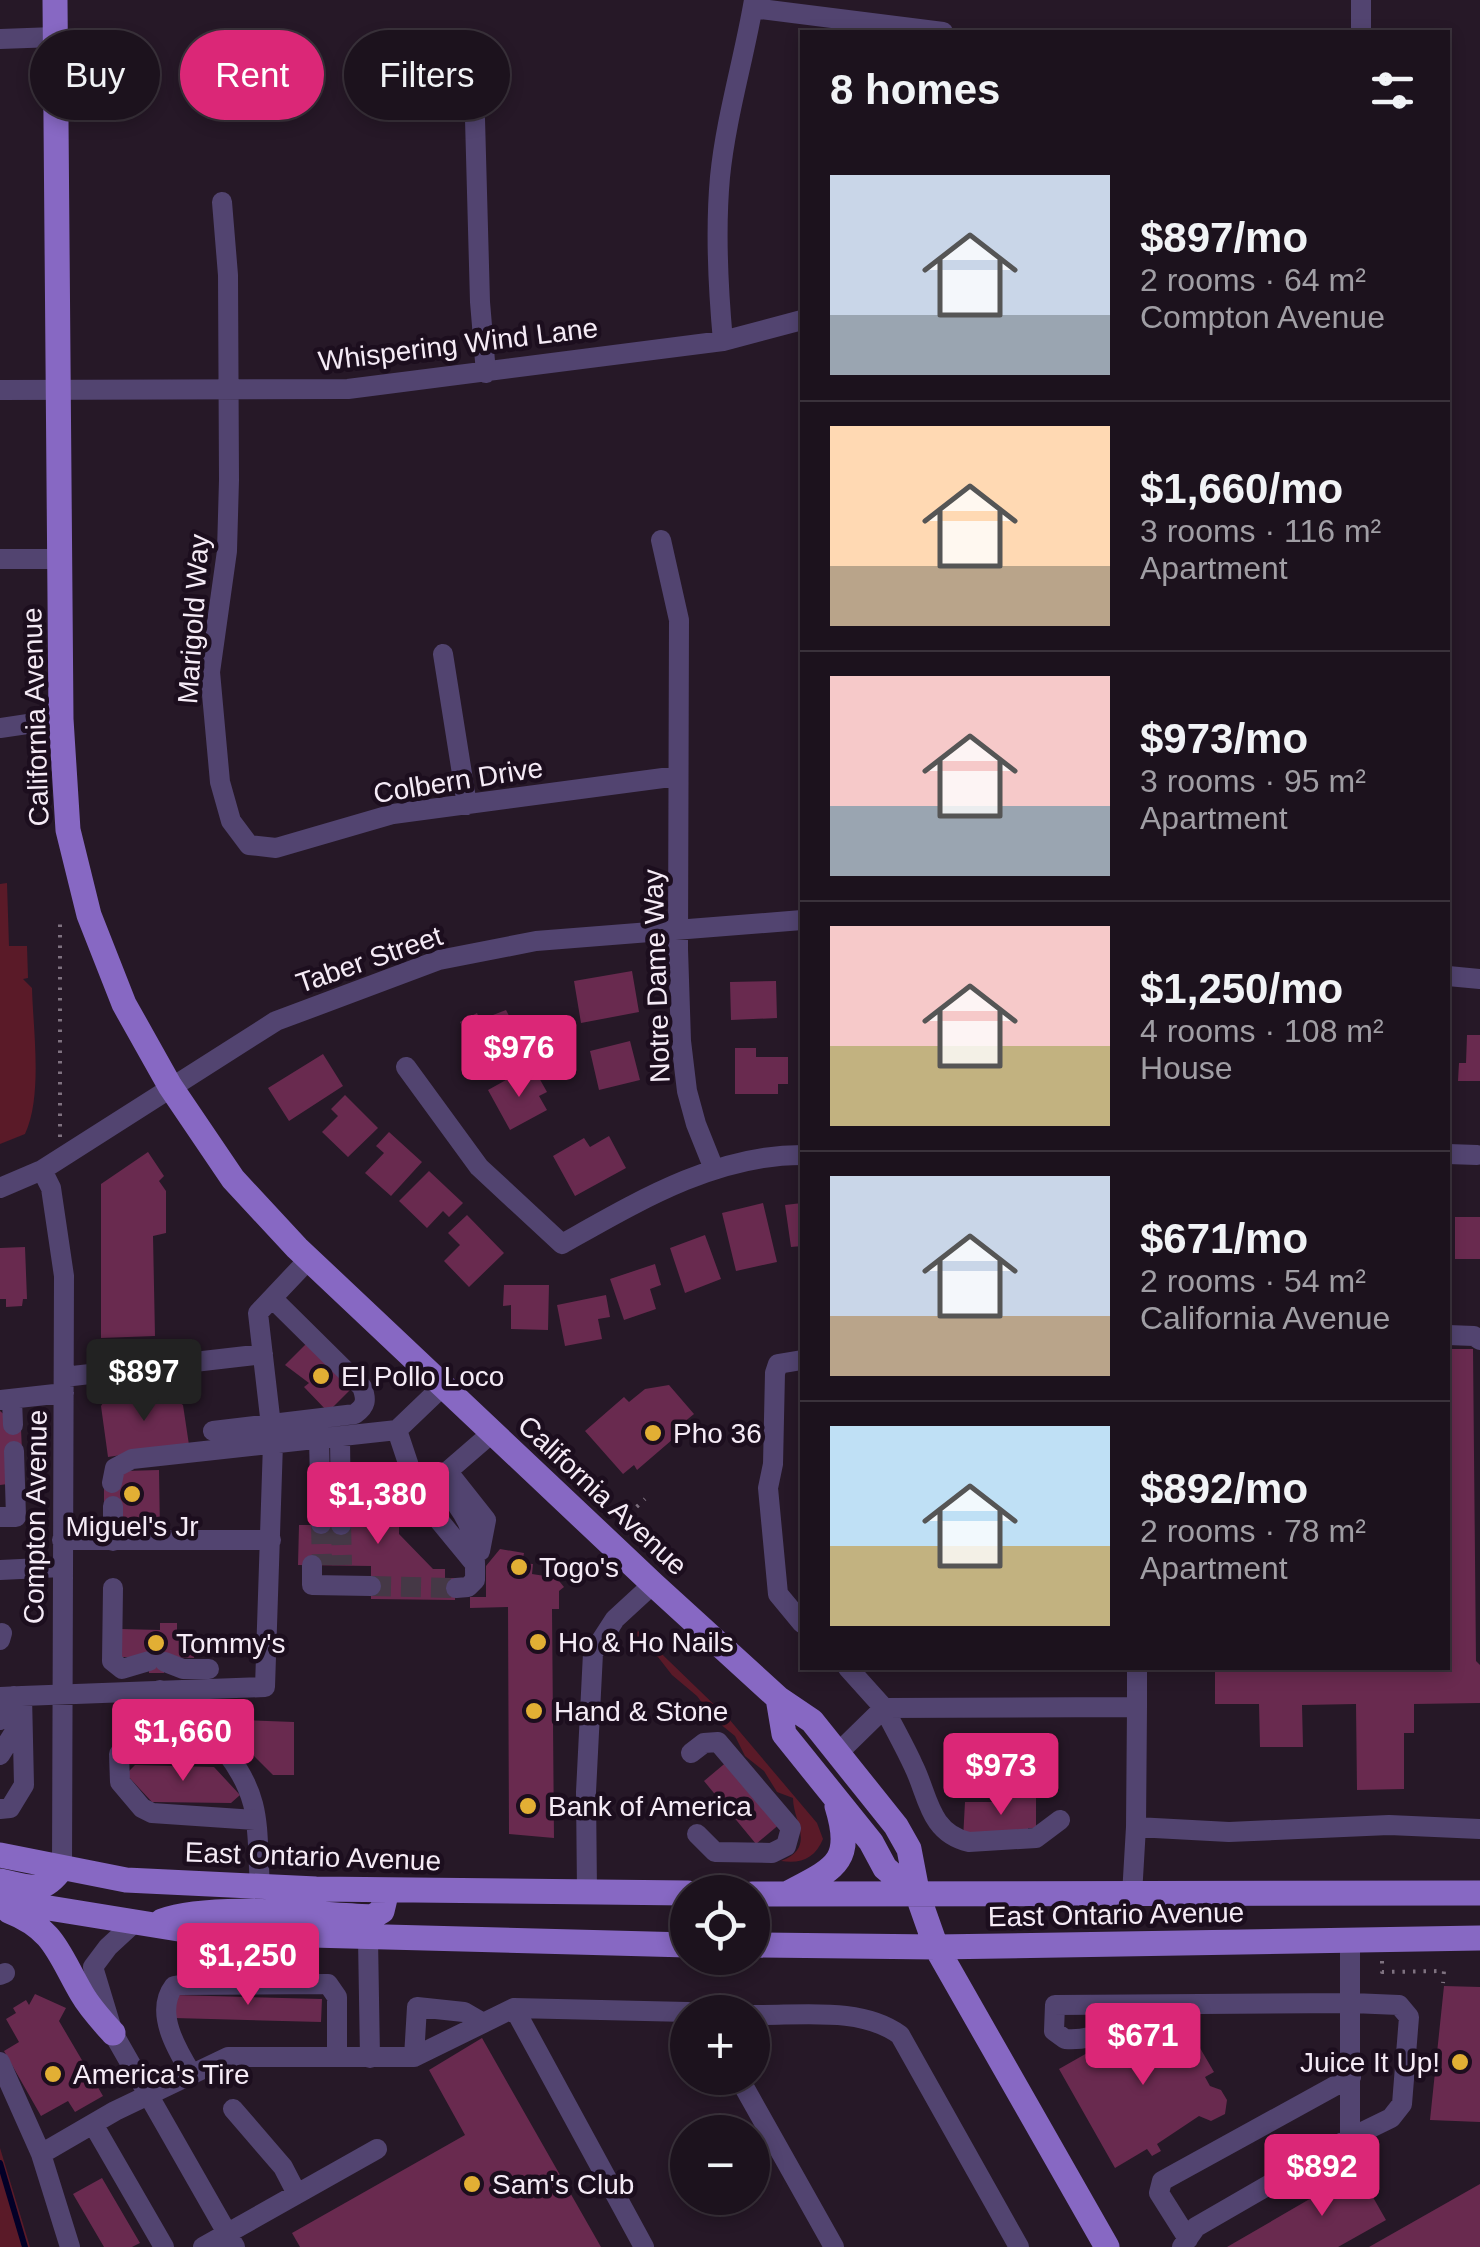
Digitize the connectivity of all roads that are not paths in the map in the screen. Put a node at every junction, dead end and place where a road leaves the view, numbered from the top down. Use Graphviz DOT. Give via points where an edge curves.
graph roads {
  1 [pos="55,0"];
  2 [pos="1361,0"];
  3 [pos="754,4"];
  4 [pos="56,30"];
  5 [pos="930,30"];
  6 [pos="1361,30"];
  7 [pos="30,39"];
  8 [pos="0,40"];
  9 [pos="56,120"];
  10 [pos="475,120"];
  11 [pos="222,202"];
  12 [pos="800,321"];
  13 [pos="723,341"];
  14 [pos="486,373"];
  15 [pos="0,390"];
  16 [pos="58,390"];
  17 [pos="228,390"];
  18 [pos="661,540"];
  19 [pos="60,558"];
  20 [pos="0,559"];
  21 [pos="443,654"];
  22 [pos="60,719"];
  23 [pos="0,728"];
  24 [pos="678,776"];
  25 [pos="467,804"];
  26 [pos="250,845"];
  27 [pos="800,920"];
  28 [pos="678,927"];
  29 [pos="1450,976"];
  30 [pos="1480,980"];
  31 [pos="406,1067"];
  32 [pos="170,1086"];
  33 [pos="1450,1154"];
  34 [pos="800,1155"];
  35 [pos="1476,1155"];
  36 [pos="714,1168"];
  37 [pos="42,1170"];
  38 [pos="0,1188"];
  39 [pos="309,1260"];
  40 [pos="273,1298"];
  41 [pos="1450,1335"];
  42 [pos="1480,1340"];
  43 [pos="263,1354"];
  44 [pos="800,1360"];
  45 [pos="64,1385"];
  46 [pos="444,1385"];
  47 [pos="6,1400"];
  48 [pos="13,1425"];
  49 [pos="396,1430"];
  50 [pos="213,1432"];
  51 [pos="493,1432"];
  52 [pos="272,1435"];
  53 [pos="324,1438"];
  54 [pos="14,1452"];
  55 [pos="112,1483"];
  56 [pos="418,1488"];
  57 [pos="368,1497"];
  58 [pos="112,1506"];
  59 [pos="330,1513"];
  60 [pos="8,1517"];
  61 [pos="62,1540"];
  62 [pos="113,1540"];
  63 [pos="271,1540"];
  64 [pos="476,1564"];
  65 [pos="62,1567"];
  66 [pos="0,1570"];
  67 [pos="329,1574"];
  68 [pos="653,1584"];
  69 [pos="371,1586"];
  70 [pos="112,1588"];
  71 [pos="456,1588"];
  72 [pos="800,1620"];
  73 [pos="209,1669"];
  74 [pos="850,1670"];
  75 [pos="1137,1670"];
  76 [pos="160,1690"];
  77 [pos="62,1692"];
  78 [pos="12,1696"];
  79 [pos="778,1698"];
  80 [pos="884,1708"];
  81 [pos="1137,1708"];
  82 [pos="0,1720"];
  83 [pos="22,1720"];
  84 [pos="160,1753"];
  85 [pos="691,1753"];
  86 [pos="838,1753"];
  87 [pos="0,1755"];
  88 [pos="834,1796"];
  89 [pos="0,1809"];
  90 [pos="256,1820"];
  91 [pos="1060,1820"];
  92 [pos="1136,1827"];
  93 [pos="1480,1830"];
  94 [pos="697,1834"];
  95 [pos="0,1855"];
  96 [pos="62,1868"];
  97 [pos="0,1881"];
  98 [pos="260,1886"];
  99 [pos="387,1890"];
  100 [pos="587,1892"];
  101 [pos="670,1893"];
  102 [pos="1480,1893"];
  103 [pos="770,1894"];
  104 [pos="786,1894"];
  105 [pos="1132,1895"];
  106 [pos="918,1896"];
  107 [pos="0,1900"];
  108 [pos="0,1908"];
  109 [pos="141,1924"];
  110 [pos="368,1938"];
  111 [pos="1480,1938"];
  112 [pos="1350,1940"];
  113 [pos="670,1946"];
  114 [pos="770,1946"];
  115 [pos="936,1947"];
  116 [pos="1352,2003"];
  117 [pos="1142,2006"];
  118 [pos="514,2008"];
  119 [pos="670,2012"];
  120 [pos="770,2015"];
  121 [pos="483,2024"];
  122 [pos="112,2033"];
  123 [pos="337,2057"];
  124 [pos="370,2058"];
  125 [pos="414,2058"];
  126 [pos="0,2062"];
  127 [pos="191,2073"];
  128 [pos="1351,2078"];
  129 [pos="149,2095"];
  130 [pos="749,2095"];
  131 [pos="233,2109"];
  132 [pos="93,2124"];
  133 [pos="1350,2138"];
  134 [pos="377,2150"];
  135 [pos="41,2154"];
  136 [pos="297,2194"];
  137 [pos="231,2240"];
  138 [pos="1185,2243"];
  139 [pos="70,2247"];
  140 [pos="164,2247"];
  141 [pos="203,2247"];
  142 [pos="644,2247"];
  143 [pos="834,2247"];
  144 [pos="1020,2247"];
  145 [pos="1106,2247"];
  1 -- 4 [label="main road, California Avenue"];
  2 -- 6 [label="street"];
  3 -- 5 [label="street"];
  3 -- 13 [label="street" via="720,178"];
  7 -- 8 [label="street"];
  9 -- 16 [label="main road, California Avenue"];
  10 -- 14 [label="street"];
  11 -- 17 [label="street, Marigold Way"];
  12 -- 13 [label="street, Whispering Wind Lane"];
  13 -- 14 [label="street, Whispering Wind Lane"];
  14 -- 17 [label="street, Whispering Wind Lane" via="348,389"];
  15 -- 16 [label="street, Whispering Wind Lane"];
  16 -- 17 [label="street, Whispering Wind Lane"];
  16 -- 19 [label="main road, California Avenue"];
  17 -- 26 [label="street, Marigold Way" via="227,551 212,653 212,710 220,782 232,822"];
  18 -- 24 [label="street, Notre Dame Way" via="679,620"];
  19 -- 20 [label="street"];
  19 -- 22 [label="main road, California Avenue"];
  21 -- 25 [label="street"];
  22 -- 23 [label="street"];
  22 -- 32 [label="main road, California Avenue" via="68,830 88,915 124,1004"];
  24 -- 25 [label="street, Colbern Drive"];
  24 -- 28 [label="street, Notre Dame Way"];
  25 -- 26 [label="street, Colbern Drive" via="392,814 276,848"];
  27 -- 28 [label="street, Taber Street"];
  28 -- 32 [label="street, Taber Street" via="536,941 439,960 276,1021"];
  28 -- 36 [label="street, Notre Dame Way" via="687,1091"];
  29 -- 30 [label="street"];
  31 -- 36 [label="street" via="479,1167 562,1244"];
  32 -- 37 [label="street, Taber Street"];
  32 -- 39 [label="main road, California Avenue" via="232,1179"];
  33 -- 35 [label="street"];
  34 -- 36 [label="street"];
  37 -- 38 [label="street, Taber Street"];
  37 -- 45 [label="street, Compton Avenue" via="51,1188 64,1276"];
  39 -- 40 [label="street"];
  39 -- 46 [label="main road, California Avenue"];
  40 -- 43 [label="street" via="258,1314"];
  40 -- 52 [label="street" via="366,1398 354,1414"];
  41 -- 42 [label="street"];
  43 -- 45 [label="street"];
  43 -- 52 [label="street"];
  44 -- 72 [label="street" via="778,1364 775,1373 768,1488 778,1594"];
  45 -- 47 [label="street"];
  45 -- 61 [label="street, Compton Avenue"];
  46 -- 49 [label="street"];
  46 -- 51 [label="main road, California Avenue"];
  47 -- 48 [label="street"];
  49 -- 53 [label="street"];
  49 -- 56 [label="street"];
  50 -- 52 [label="street"];
  51 -- 56 [label="street"];
  51 -- 68 [label="main road, California Avenue"];
  52 -- 53 [label="street"];
  52 -- 55 [label="street" via="132,1459 116,1468"];
  52 -- 63 [label="street"];
  53 -- 59 [label="street"];
  53 -- 59 [label="street"];
  54 -- 60 [label="street"];
  56 -- 64 [label="street"];
  56 -- 64 [label="street" via="486,1520"];
  57 -- 59 [label="street"];
  58 -- 62 [label="street"];
  61 -- 62 [label="street"];
  61 -- 65 [label="street, Compton Avenue"];
  62 -- 63 [label="street"];
  63 -- 76 [label="street" via="266,1688"];
  64 -- 71 [label="street" via="476,1580"];
  65 -- 66 [label="street"];
  65 -- 77 [label="street, Compton Avenue"];
  67 -- 69 [label="street"];
  68 -- 79 [label="main road, California Avenue"];
  68 -- 100 [label="street" via="615,1619 593,1653"];
  70 -- 73 [label="street" via="112,1660 122,1669 157,1661"];
  74 -- 80 [label="street"];
  75 -- 81 [label="street"];
  76 -- 77 [label="street"];
  76 -- 84 [label="street"];
  77 -- 78 [label="street"];
  77 -- 96 [label="street, Compton Avenue"];
  78 -- 82 [label="street"];
  78 -- 83 [label="street"];
  79 -- 86 [label="main road, California Avenue" via="812,1721"];
  79 -- 88 [label="main road, California Avenue" via="784,1734"];
  80 -- 81 [label="street"];
  80 -- 86 [label="street"];
  80 -- 91 [label="street" via="958,1840 1036,1838"];
  81 -- 92 [label="street"];
  83 -- 87 [label="street"];
  83 -- 89 [label="street" via="24,1785 10,1808"];
  84 -- 90 [label="street" via="226,1752 254,1796"];
  84 -- 90 [label="street" via="119,1754 120,1782 142,1808"];
  85 -- 94 [label="street" via="704,1742 718,1742 792,1828 786,1846 772,1853 715,1852"];
  86 -- 106 [label="main road, California Avenue" via="896,1826 909,1850"];
  88 -- 104 [label="main road" via="844,1827 843,1854"];
  88 -- 106 [label="main road, California Avenue" via="886,1868"];
  90 -- 98 [label="street"];
  92 -- 93 [label="street"];
  92 -- 105 [label="street"];
  95 -- 96 [label="main road, East Ontario Avenue"];
  96 -- 97 [label="main road" via="38,1888"];
  96 -- 98 [label="main road, East Ontario Avenue" via="126,1880"];
  98 -- 99 [label="main road, East Ontario Avenue"];
  99 -- 100 [label="main road, East Ontario Avenue"];
  99 -- 109 [label="main road" via="382,1911 372,1917 218,1913"];
  100 -- 101 [label="main road, East Ontario Avenue"];
  102 -- 105 [label="main road, East Ontario Avenue"];
  103 -- 104 [label="main road, East Ontario Avenue"];
  104 -- 106 [label="main road, East Ontario Avenue"];
  105 -- 106 [label="main road, East Ontario Avenue"];
  106 -- 115 [label="main road, California Avenue"];
  107 -- 109 [label="main road"];
  108 -- 122 [label="main road" via="36,1922"];
  109 -- 110 [label="main road"];
  109 -- 122 [label="street" via="108,1946 93,1967"];
  110 -- 113 [label="main road"];
  110 -- 124 [label="street"];
  111 -- 112 [label="main road, East Ontario Avenue"];
  112 -- 115 [label="main road, East Ontario Avenue"];
  112 -- 116 [label="street"];
  114 -- 115 [label="main road, East Ontario Avenue"];
  115 -- 145 [label="main road, California Avenue"];
  116 -- 117 [label="street"];
  116 -- 128 [label="street"];
  116 -- 133 [label="street" via="1399,2006 1409,2017 1402,2104 1391,2118"];
  117 -- 117 [label="street" via="1055,2005 1054,2031 1098,2038"];
  118 -- 119 [label="street"];
  118 -- 121 [label="street"];
  118 -- 142 [label="street"];
  120 -- 144 [label="street" via="852,2017 886,2024 900,2035"];
  121 -- 125 [label="street"];
  121 -- 125 [label="street" via="464,2012 417,2007"];
  122 -- 129 [label="street"];
  123 -- 124 [label="street"];
  123 -- 127 [label="street" via="228,2057"];
  123 -- 127 [label="street" via="336,1997 328,1984 180,1985 168,1995 168,2028"];
  124 -- 125 [label="street"];
  126 -- 135 [label="street"];
  127 -- 129 [label="street"];
  128 -- 133 [label="street"];
  128 -- 138 [label="street" via="1162,2181 1160,2193"];
  129 -- 132 [label="street"];
  129 -- 137 [label="street"];
  130 -- 143 [label="street"];
  131 -- 136 [label="street" via="283,2167"];
  132 -- 135 [label="street"];
  132 -- 140 [label="street"];
  133 -- 138 [label="street" via="1196,2227"];
  134 -- 136 [label="street"];
  135 -- 139 [label="street"];
  136 -- 137 [label="street"];
  137 -- 141 [label="street"];
}
